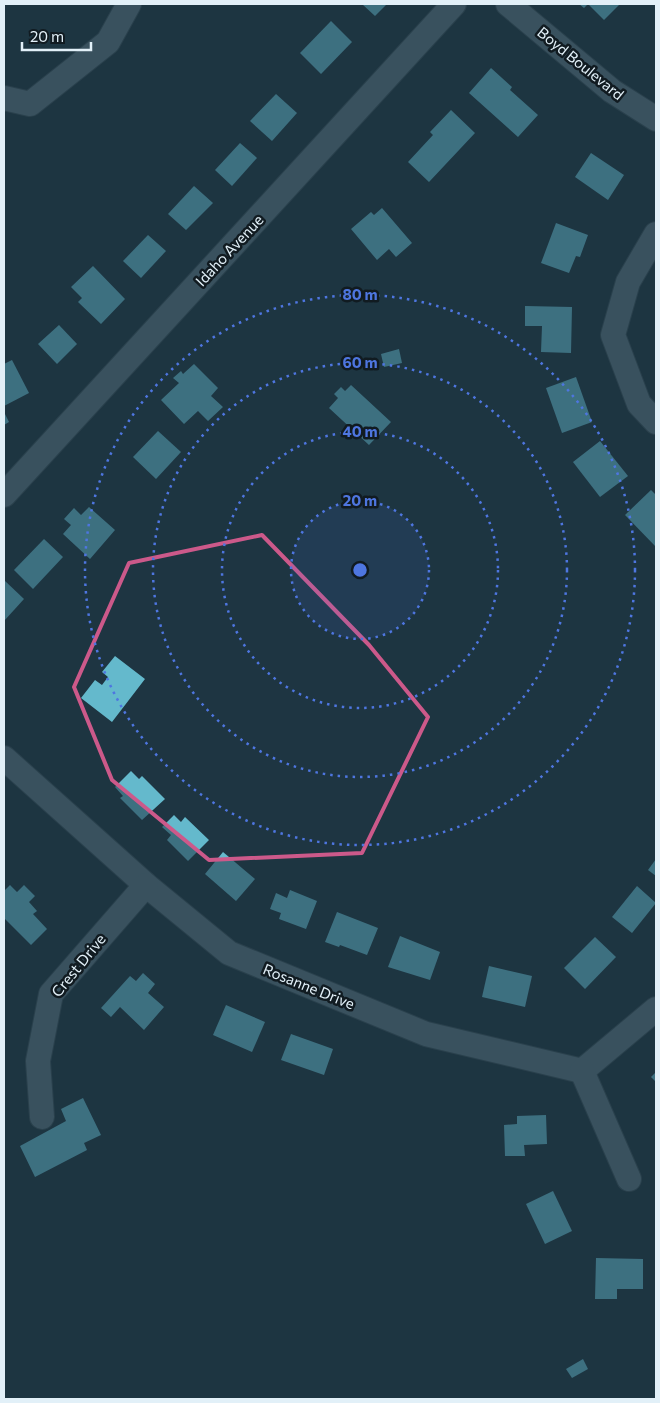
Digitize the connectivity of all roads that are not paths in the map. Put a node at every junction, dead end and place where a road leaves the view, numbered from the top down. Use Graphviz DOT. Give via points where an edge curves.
graph roads {
  1 [pos="129,4"];
  2 [pos="454,4"];
  3 [pos="508,4"];
  4 [pos="4,98"];
  5 [pos="656,119"];
  6 [pos="656,234"];
  7 [pos="656,422"];
  8 [pos="4,495"];
  9 [pos="4,758"];
  10 [pos="146,885"];
  11 [pos="656,1009"];
  12 [pos="582,1071"];
  13 [pos="42,1118"];
  14 [pos="629,1179"];
  1 -- 4 [label="street" via="108,42 30,104"];
  2 -- 8 [label="street, Idaho Avenue"];
  3 -- 5 [label="street, Boyd Boulevard" via="612,91"];
  6 -- 7 [label="street" via="628,282 613,335 638,404"];
  9 -- 10 [label="street, Rosanne Drive"];
  10 -- 12 [label="street, Rosanne Drive" via="229,953 426,1034"];
  10 -- 13 [label="street, Crest Drive" via="51,994 38,1060"];
  11 -- 12 [label="street"];
  12 -- 14 [label="street"];
}
